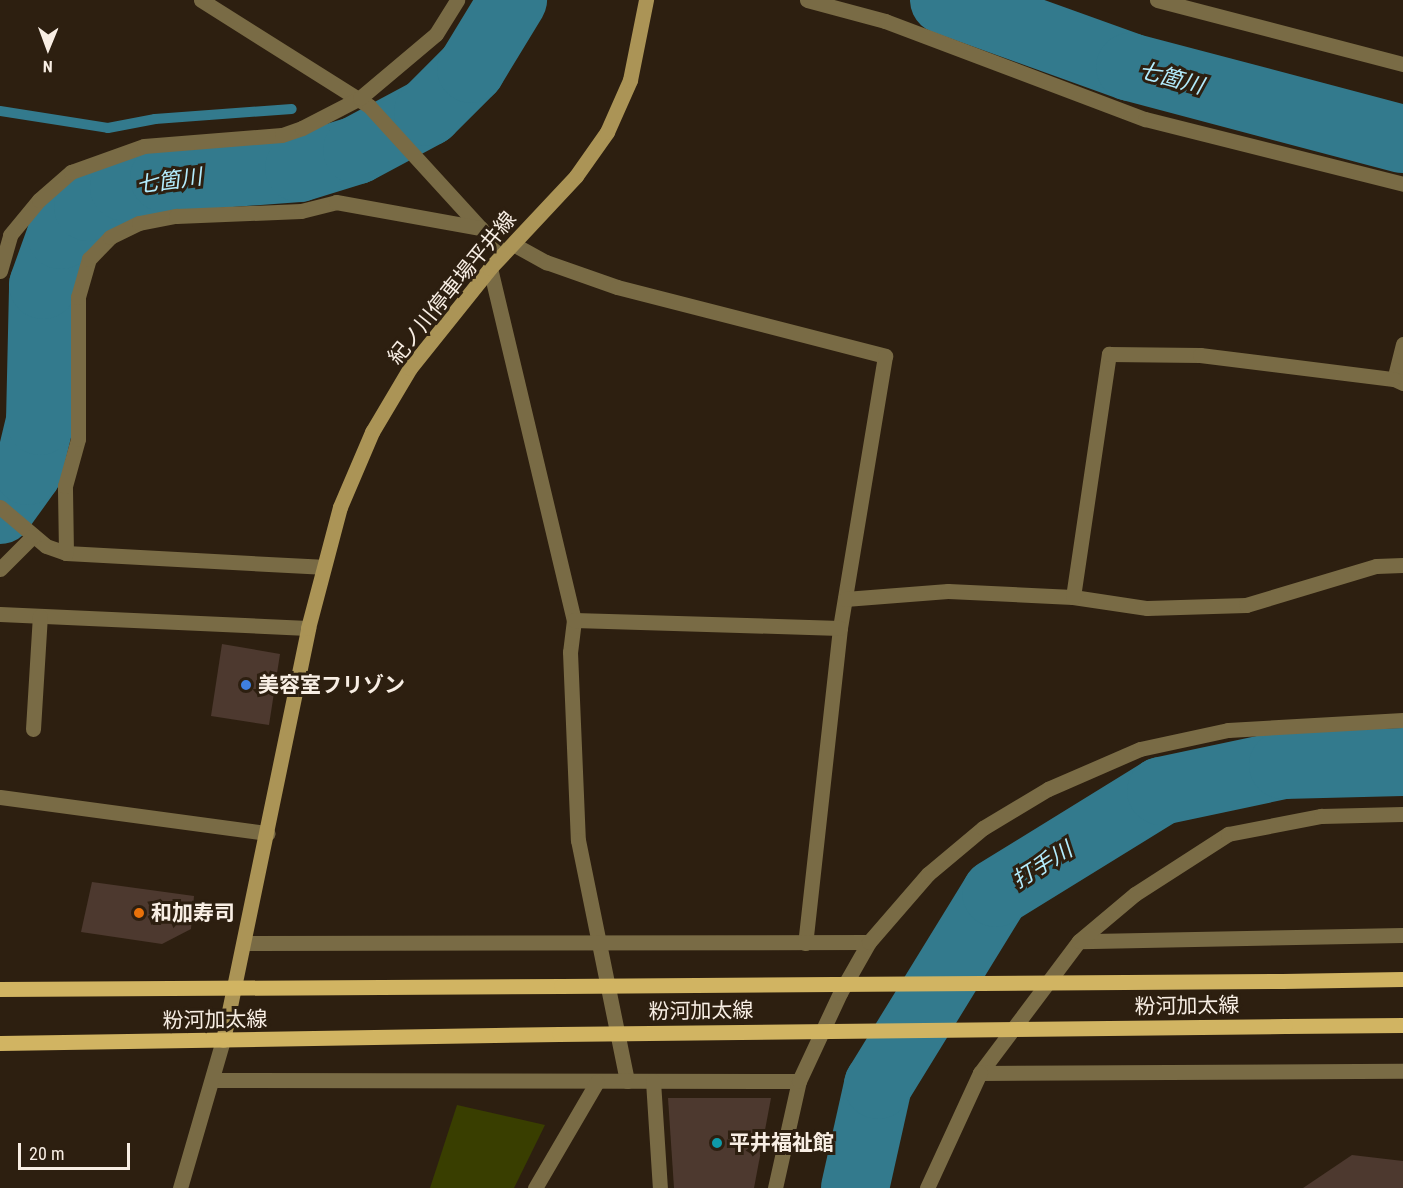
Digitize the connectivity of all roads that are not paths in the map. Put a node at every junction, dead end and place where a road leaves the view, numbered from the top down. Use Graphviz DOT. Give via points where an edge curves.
graph roads {
  1 [pos="201,0"];
  2 [pos="457,0"];
  3 [pos="646,0"];
  4 [pos="807,0"];
  5 [pos="1157,0"];
  6 [pos="1403,64"];
  7 [pos="364,102"];
  8 [pos="1403,184"];
  9 [pos="481,228"];
  10 [pos="508,249"];
  11 [pos="490,268"];
  12 [pos="0,271"];
  13 [pos="1403,344"];
  14 [pos="1398,381"];
  15 [pos="0,507"];
  16 [pos="29,533"];
  17 [pos="66,553"];
  18 [pos="1403,565"];
  19 [pos="322,567"];
  20 [pos="0,569"];
  21 [pos="1073,597"];
  22 [pos="845,599"];
  23 [pos="0,614"];
  24 [pos="40,616"];
  25 [pos="574,620"];
  26 [pos="308,628"];
  27 [pos="840,628"];
  28 [pos="1403,720"];
  29 [pos="33,729"];
  30 [pos="0,797"];
  31 [pos="1403,814"];
  32 [pos="268,832"];
  33 [pos="1403,935"];
  34 [pos="596,940"];
  35 [pos="1079,941"];
  36 [pos="805,942"];
  37 [pos="869,942"];
  38 [pos="245,943"];
  39 [pos="1403,979"];
  40 [pos="236,986"];
  41 [pos="0,989"];
  42 [pos="1403,1025"];
  43 [pos="223,1040"];
  44 [pos="0,1043"];
  45 [pos="1403,1071"];
  46 [pos="980,1073"];
  47 [pos="212,1080"];
  48 [pos="627,1081"];
  49 [pos="653,1081"];
  50 [pos="799,1081"];
  51 [pos="597,1082"];
  52 [pos="180,1188"];
  53 [pos="535,1188"];
  54 [pos="660,1188"];
  55 [pos="775,1188"];
  56 [pos="927,1188"];
  1 -- 7 [label="street"];
  2 -- 7 [label="street" via="436,34"];
  3 -- 10 [label="main road, 紀ノ川停車場平井線" via="630,80 608,132 576,176"];
  4 -- 8 [label="street" via="885,21 1145,119"];
  5 -- 6 [label="street"];
  7 -- 9 [label="street"];
  7 -- 12 [label="street" via="282,135 144,146 71,172 39,200 10,235"];
  9 -- 10 [label="street"];
  9 -- 17 [label="street" via="336,202 301,210 176,216 139,223 110,237 89,259 78,297 78,439 65,486"];
  10 -- 11 [label="main road, 紀ノ川停車場平井線"];
  10 -- 22 [label="street" via="617,287 885,356"];
  11 -- 19 [label="main road, 紀ノ川停車場平井線" via="410,368 372,432 340,507"];
  11 -- 25 [label="street"];
  13 -- 14 [label="street"];
  14 -- 21 [label="street" via="1200,355 1109,354"];
  15 -- 16 [label="street"];
  16 -- 17 [label="street"];
  16 -- 20 [label="street"];
  17 -- 19 [label="street"];
  18 -- 21 [label="street" via="1376,566 1246,605 1147,608"];
  19 -- 26 [label="main road, 紀ノ川停車場平井線"];
  21 -- 22 [label="street" via="948,591"];
  22 -- 27 [label="street"];
  23 -- 24 [label="street"];
  24 -- 26 [label="street"];
  24 -- 29 [label="street"];
  25 -- 27 [label="street"];
  25 -- 34 [label="street" via="570,652 578,840"];
  26 -- 32 [label="main road, 紀ノ川停車場平井線"];
  27 -- 36 [label="street"];
  28 -- 37 [label="street" via="1228,729 1140,749 1048,789 983,828 927,874"];
  30 -- 32 [label="street"];
  31 -- 35 [label="street" via="1321,816 1228,834 1135,894"];
  32 -- 38 [label="main road, 紀ノ川停車場平井線"];
  33 -- 35 [label="street"];
  34 -- 36 [label="street"];
  34 -- 38 [label="street"];
  34 -- 48 [label="street"];
  35 -- 46 [label="street"];
  36 -- 37 [label="street"];
  37 -- 50 [label="street"];
  38 -- 40 [label="main road, 紀ノ川停車場平井線"];
  39 -- 40 [label="main road, 粉河加太線, bridge"];
  40 -- 41 [label="main road, 粉河加太線"];
  40 -- 43 [label="main road, 紀ノ川停車場平井線"];
  42 -- 43 [label="main road, 粉河加太線, bridge"];
  43 -- 44 [label="main road, 粉河加太線"];
  43 -- 47 [label="street"];
  45 -- 46 [label="street"];
  46 -- 56 [label="street"];
  47 -- 51 [label="street"];
  47 -- 52 [label="street"];
  48 -- 49 [label="street"];
  48 -- 51 [label="street"];
  49 -- 50 [label="street"];
  49 -- 54 [label="street"];
  50 -- 55 [label="street"];
  51 -- 53 [label="street"];
}
